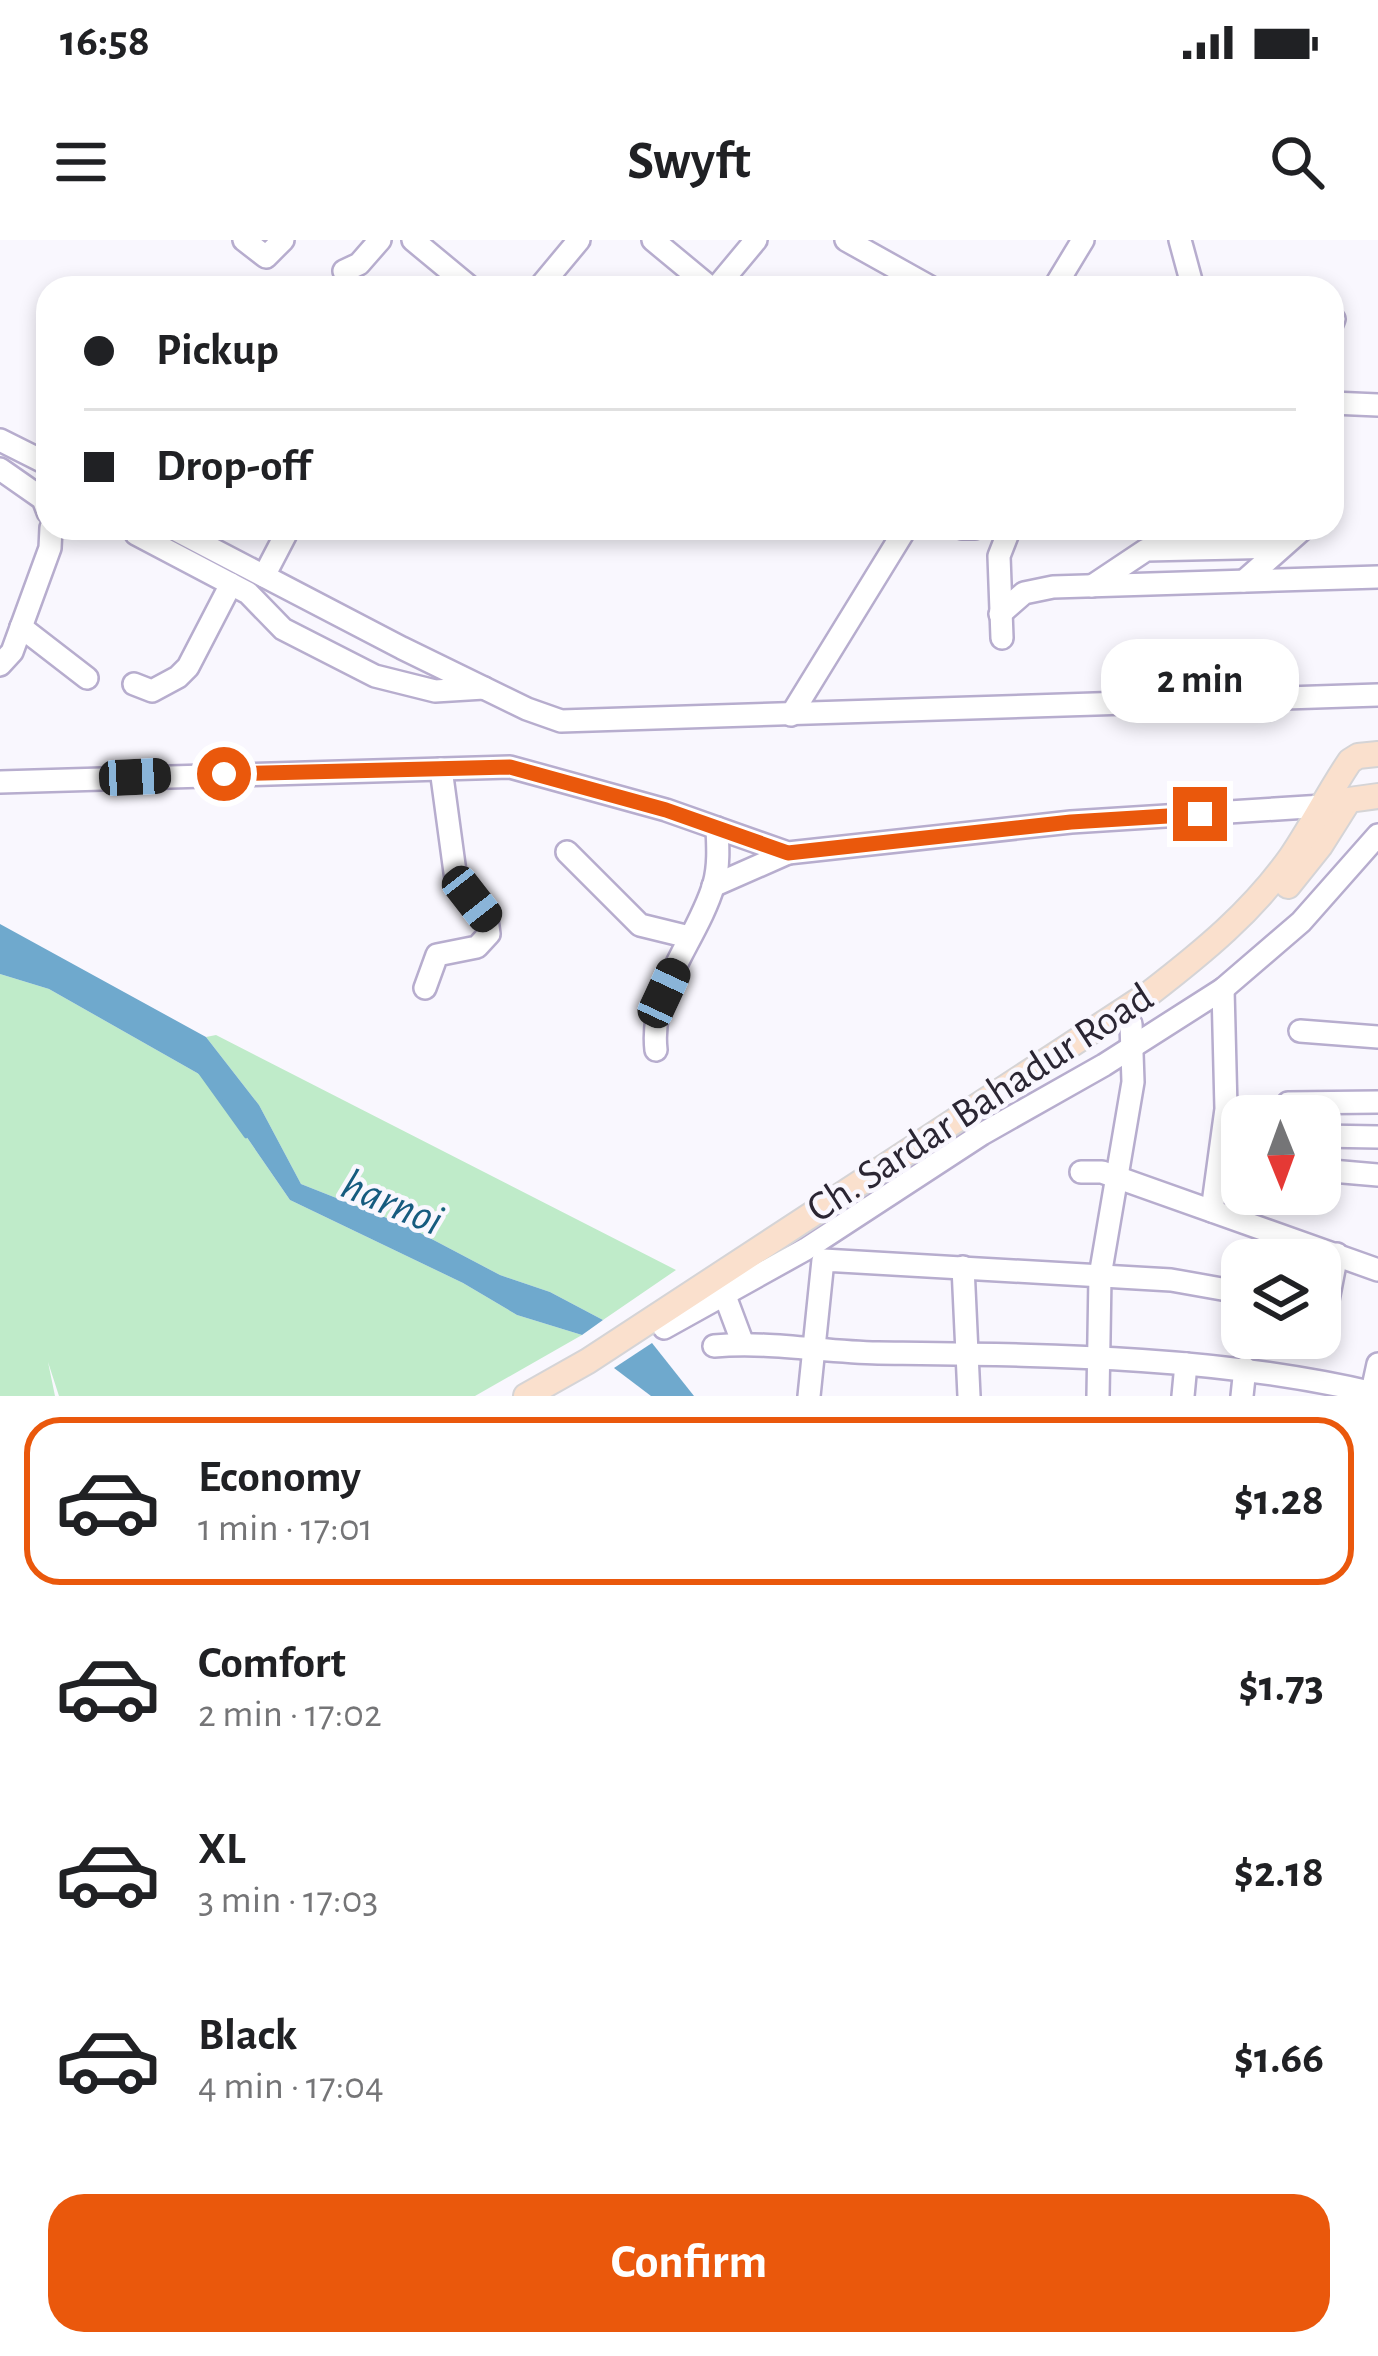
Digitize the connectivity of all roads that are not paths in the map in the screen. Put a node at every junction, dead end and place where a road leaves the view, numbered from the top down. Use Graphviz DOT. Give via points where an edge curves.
graph roads {
  1 [pos="244,240"];
  2 [pos="283,240"];
  3 [pos="380,240"];
  4 [pos="413,240"];
  5 [pos="584,240"];
  6 [pos="652,240"];
  7 [pos="756,240"];
  8 [pos="846,240"];
  9 [pos="1083,240"];
  10 [pos="1180,240"];
  11 [pos="344,271"];
  12 [pos="456,276"];
  13 [pos="550,276"];
  14 [pos="698,276"];
  15 [pos="724,276"];
  16 [pos="910,276"];
  17 [pos="1061,276"];
  18 [pos="1190,276"];
  19 [pos="1344,404"];
  20 [pos="1378,405"];
  21 [pos="0,440"];
  22 [pos="36,458"];
  23 [pos="0,469"];
  24 [pos="36,494"];
  25 [pos="50,540"];
  26 [pos="147,540"];
  27 [pos="195,540"];
  28 [pos="283,540"];
  29 [pos="899,540"];
  30 [pos="1005,540"];
  31 [pos="1290,540"];
  32 [pos="1282,547"];
  33 [pos="264,576"];
  34 [pos="1378,577"];
  35 [pos="1244,581"];
  36 [pos="231,584"];
  37 [pos="1092,586"];
  38 [pos="1000,614"];
  39 [pos="22,626"];
  40 [pos="1002,638"];
  41 [pos="0,665"];
  42 [pos="87,677"];
  43 [pos="134,685"];
  44 [pos="485,688"];
  45 [pos="1378,695"];
  46 [pos="791,716"];
  47 [pos="1378,754"];
  48 [pos="441,769"];
  49 [pos="0,782"];
  50 [pos="1378,796"];
  51 [pos="1348,800"];
  52 [pos="1323,806"];
  53 [pos="718,828"];
  54 [pos="1378,835"];
  55 [pos="567,853"];
  56 [pos="788,853"];
  57 [pos="713,886"];
  58 [pos="689,937"];
  59 [pos="424,988"];
  60 [pos="1223,989"];
  61 [pos="1300,1031"];
  62 [pos="1132,1034"];
  63 [pos="1378,1037"];
  64 [pos="656,1050"];
  65 [pos="1341,1102"];
  66 [pos="1378,1102"];
  67 [pos="1341,1136"];
  68 [pos="1378,1137"];
  69 [pos="1081,1172"];
  70 [pos="1341,1172"];
  71 [pos="1378,1175"];
  72 [pos="1115,1179"];
  73 [pos="1212,1211"];
  74 [pos="1293,1239"];
  75 [pos="814,1255"];
  76 [pos="1341,1256"];
  77 [pos="962,1267"];
  78 [pos="1378,1270"];
  79 [pos="1100,1276"];
  80 [pos="1221,1289"];
  81 [pos="725,1296"];
  82 [pos="649,1331"];
  83 [pos="742,1344"];
  84 [pos="714,1346"];
  85 [pos="814,1348"];
  86 [pos="967,1353"];
  87 [pos="1100,1358"];
  88 [pos="1186,1364"];
  89 [pos="1378,1364"];
  90 [pos="594,1365"];
  91 [pos="1245,1368"];
  92 [pos="1374,1394"];
  93 [pos="526,1396"];
  94 [pos="550,1396"];
  95 [pos="809,1396"];
  96 [pos="969,1396"];
  97 [pos="1099,1396"];
  98 [pos="1183,1396"];
  99 [pos="1242,1396"];
  1 -- 2 [label="street" via="266,257"];
  3 -- 11 [label="street"];
  4 -- 12 [label="street"];
  5 -- 13 [label="street"];
  6 -- 14 [label="street"];
  7 -- 15 [label="street"];
  8 -- 16 [label="street"];
  9 -- 17 [label="street"];
  10 -- 18 [label="street"];
  19 -- 20 [label="street"];
  21 -- 22 [label="street"];
  23 -- 24 [label="street"];
  25 -- 39 [label="street"];
  26 -- 36 [label="street"];
  27 -- 33 [label="street"];
  28 -- 33 [label="street"];
  29 -- 46 [label="street"];
  30 -- 38 [label="street"];
  31 -- 32 [label="street"];
  32 -- 35 [label="street"];
  32 -- 37 [label="street" via="1146,550"];
  33 -- 44 [label="street"];
  34 -- 35 [label="street"];
  35 -- 37 [label="street"];
  36 -- 43 [label="street" via="188,667 152,691"];
  36 -- 44 [label="street" via="283,629 375,676 434,692"];
  37 -- 38 [label="street" via="1024,593"];
  38 -- 40 [label="street"];
  39 -- 41 [label="street"];
  39 -- 42 [label="street"];
  44 -- 46 [label="street" via="561,721"];
  45 -- 46 [label="street"];
  47 -- 52 [label="main road, Ch. Sardar Bahadur Road" via="1350,761"];
  48 -- 49 [label="street"];
  48 -- 53 [label="street" via="510,767"];
  48 -- 59 [label="street" via="457,887 488,919 489,934 477,947 437,955"];
  50 -- 51 [label="main road"];
  51 -- 52 [label="main road"];
  51 -- 62 [label="main road, Ch. Sardar Bahadur Road" via="1252,929"];
  52 -- 56 [label="street" via="1071,822"];
  52 -- 82 [label="main road, Ch. Sardar Bahadur Road" via="1289,859 1213,946"];
  53 -- 56 [label="street"];
  53 -- 57 [label="street"];
  54 -- 60 [label="street" via="1301,922"];
  55 -- 58 [label="street" via="640,925"];
  56 -- 57 [label="street"];
  57 -- 58 [label="street"];
  58 -- 64 [label="street" via="656,1013"];
  60 -- 62 [label="street"];
  60 -- 73 [label="street" via="1226,1109"];
  61 -- 63 [label="street"];
  62 -- 72 [label="street"];
  62 -- 75 [label="street" via="1104,1065 982,1134"];
  62 -- 82 [label="main road, Ch. Sardar Bahadur Road"];
  65 -- 66 [label="street"];
  67 -- 68 [label="street"];
  69 -- 72 [label="street"];
  70 -- 71 [label="street"];
  72 -- 73 [label="street"];
  72 -- 79 [label="street"];
  73 -- 74 [label="street"];
  75 -- 77 [label="street"];
  75 -- 81 [label="street"];
  75 -- 85 [label="street"];
  76 -- 78 [label="street"];
  77 -- 79 [label="street"];
  77 -- 86 [label="street"];
  79 -- 80 [label="street"];
  79 -- 87 [label="street"];
  81 -- 82 [label="street"];
  81 -- 83 [label="street"];
  82 -- 90 [label="main road, Ch. Sardar Bahadur Road"];
  83 -- 84 [label="street"];
  83 -- 85 [label="street"];
  85 -- 86 [label="street"];
  85 -- 95 [label="street"];
  86 -- 87 [label="street"];
  86 -- 96 [label="street"];
  87 -- 88 [label="street"];
  87 -- 97 [label="street"];
  88 -- 91 [label="street"];
  88 -- 98 [label="street"];
  89 -- 92 [label="street"];
  90 -- 93 [label="main road, Ch. Sardar Bahadur Road"];
  90 -- 94 [label="main road, Ch. Sardar Bahadur Road"];
  91 -- 92 [label="street"];
  91 -- 99 [label="street"];
}
